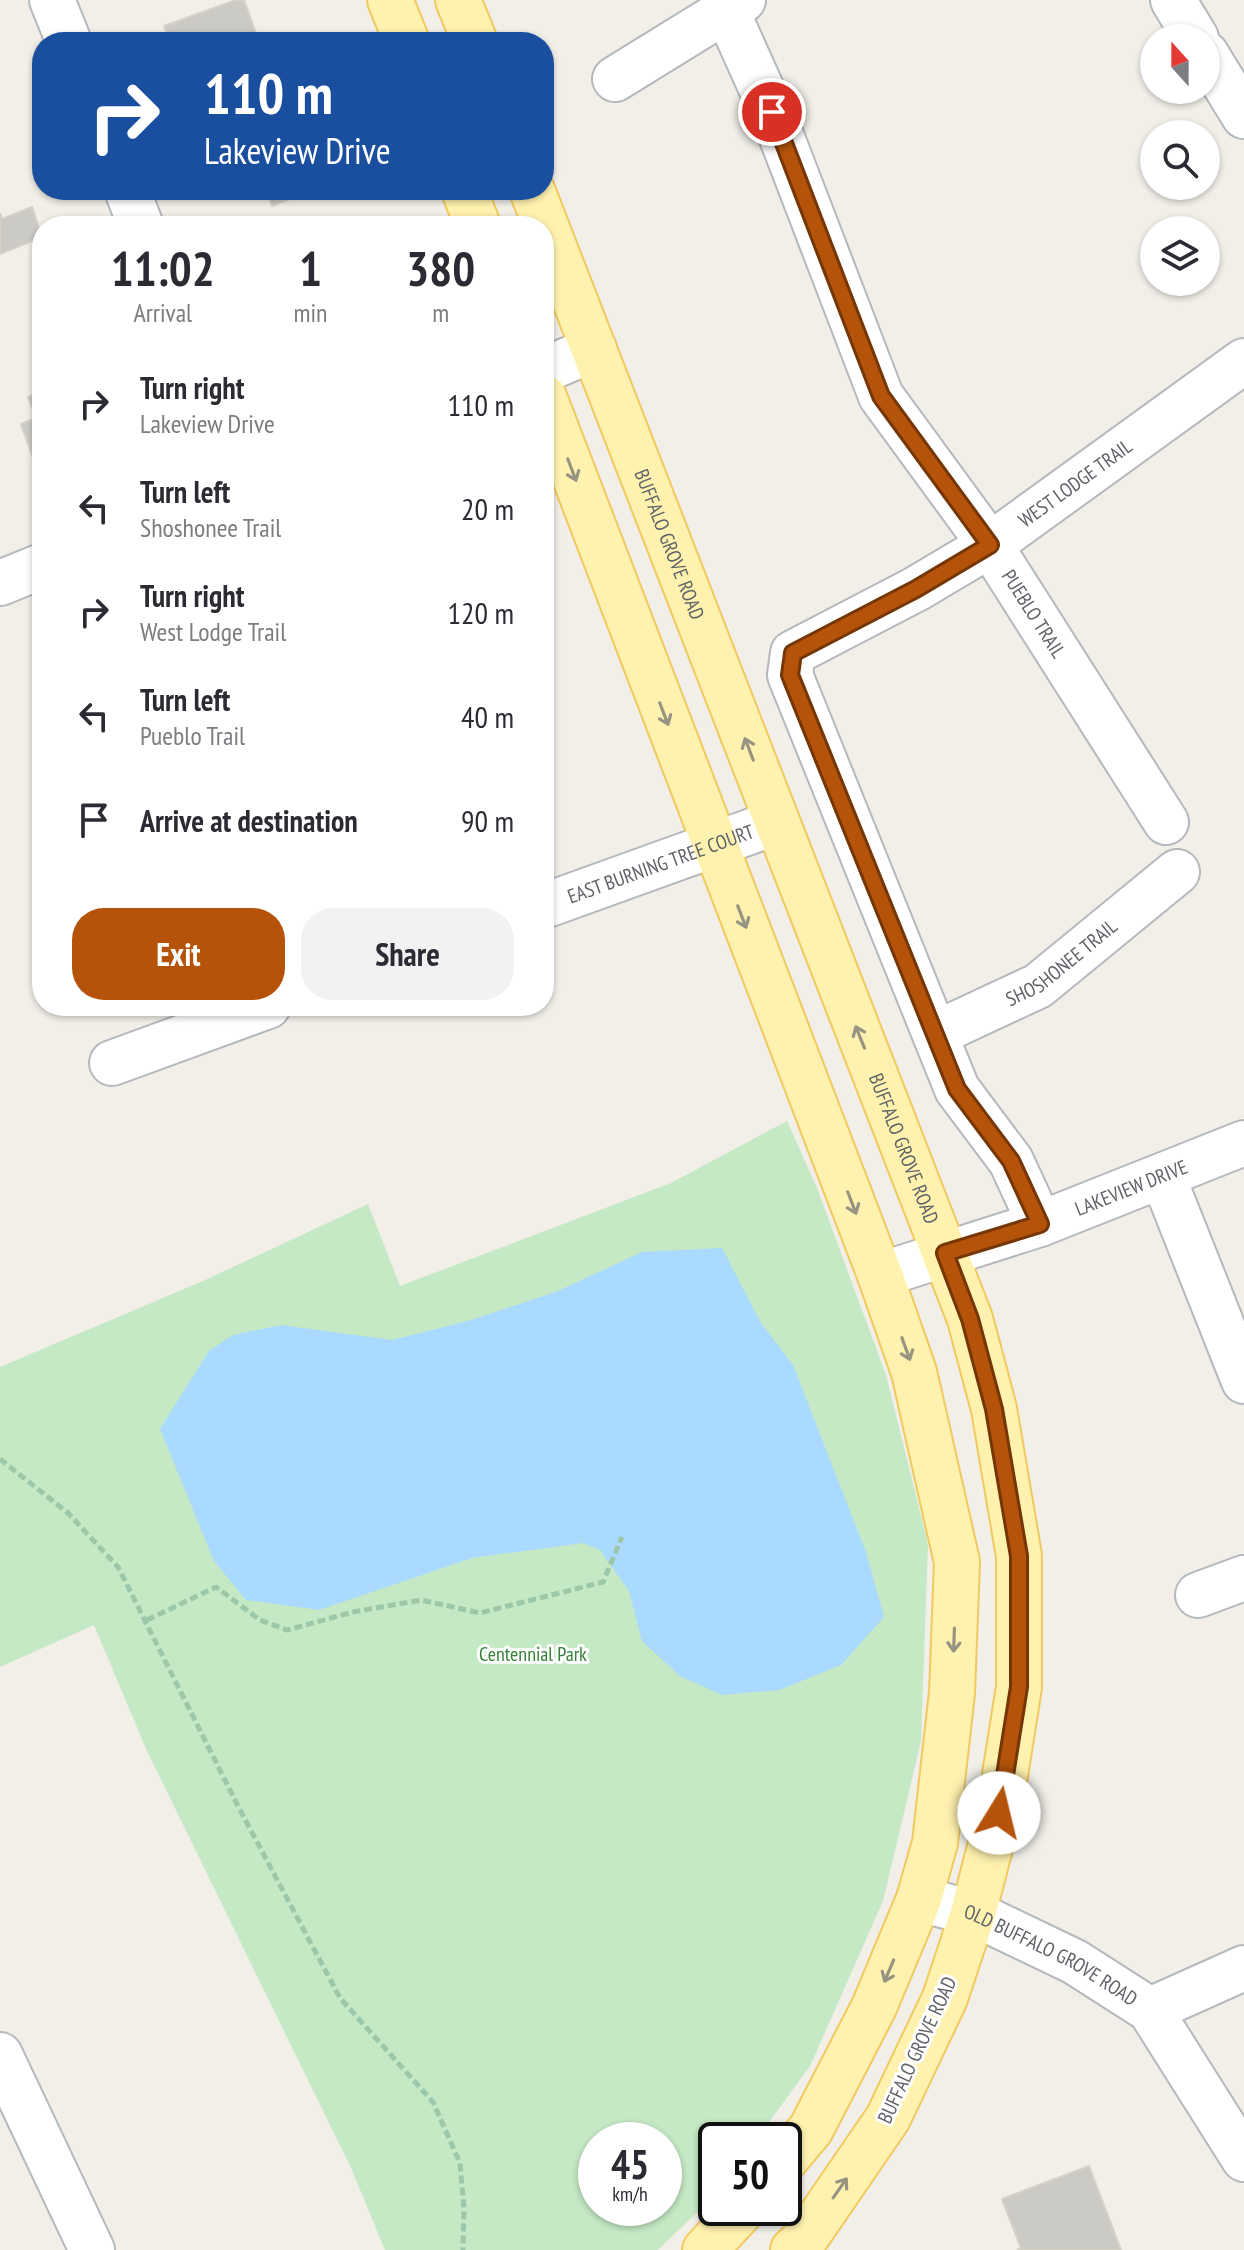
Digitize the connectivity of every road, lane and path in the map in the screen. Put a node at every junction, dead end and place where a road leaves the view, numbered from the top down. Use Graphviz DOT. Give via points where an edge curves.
graph roads {
  1 [pos="52,0"];
  2 [pos="390,0"];
  3 [pos="458,0"];
  4 [pos="1173,0"];
  5 [pos="735,6"];
  6 [pos="1188,24"];
  7 [pos="65,32"];
  8 [pos="403,32"];
  9 [pos="471,32"];
  10 [pos="1220,77"];
  11 [pos="615,79"];
  12 [pos="1244,116"];
  13 [pos="554,246"];
  14 [pos="594,349"];
  15 [pos="1244,361"];
  16 [pos="554,366"];
  17 [pos="554,423"];
  18 [pos="990,545"];
  19 [pos="32,570"];
  20 [pos="0,583"];
  21 [pos="777,822"];
  22 [pos="1166,822"];
  23 [pos="714,844"];
  24 [pos="1177,872"];
  25 [pos="554,902"];
  26 [pos="241,1016"];
  27 [pos="935,1034"];
  28 [pos="112,1063"];
  29 [pos="1244,1143"];
  30 [pos="1163,1177"];
  31 [pos="1040,1224"];
  32 [pos="945,1253"];
  33 [pos="880,1275"];
  34 [pos="1244,1381"];
  35 [pos="0,1459"];
  36 [pos="622,1537"];
  37 [pos="1244,1578"];
  38 [pos="1198,1595"];
  39 [pos="147,1620"];
  40 [pos="919,1899"];
  41 [pos="973,1913"];
  42 [pos="1244,1968"];
  43 [pos="1150,2010"];
  44 [pos="0,2055"];
  45 [pos="802,2140"];
  46 [pos="1244,2159"];
  47 [pos="727,2226"];
  48 [pos="92,2250"];
  49 [pos="463,2250"];
  50 [pos="705,2250"];
  51 [pos="793,2250"];
  1 -- 7 [label="street"];
  2 -- 8 [label="main road"];
  3 -- 9 [label="main road"];
  4 -- 6 [label="street"];
  5 -- 11 [label="street"];
  5 -- 18 [label="street, PUEBLO TRAIL" via="881,396"];
  10 -- 12 [label="street"];
  13 -- 14 [label="main road, BUFFALO GROVE ROAD"];
  14 -- 16 [label="street"];
  21 -- 14 [label="main road, BUFFALO GROVE ROAD, one-way"];
  15 -- 18 [label="street, WEST LODGE TRAIL"];
  17 -- 23 [label="main road, one-way"];
  18 -- 22 [label="street, PUEBLO TRAIL"];
  18 -- 27 [label="street, WEST LODGE TRAIL" via="793,653 790,675"];
  19 -- 20 [label="street"];
  21 -- 23 [label="street, EAST BURNING TREE COURT"];
  32 -- 21 [label="main road, BUFFALO GROVE ROAD, one-way"];
  23 -- 25 [label="street, EAST BURNING TREE COURT"];
  23 -- 33 [label="main road, one-way"];
  24 -- 27 [label="street, SHOSHONEE TRAIL" via="1038,986"];
  26 -- 28 [label="street"];
  27 -- 31 [label="street" via="957,1089 1011,1161"];
  29 -- 30 [label="street, LAKEVIEW DRIVE"];
  30 -- 31 [label="street, LAKEVIEW DRIVE"];
  30 -- 34 [label="street"];
  31 -- 32 [label="street, LAKEVIEW DRIVE"];
  32 -- 33 [label="street, LAKEVIEW DRIVE"];
  32 -- 41 [label="main road, BUFFALO GROVE ROAD" via="970,1319 994,1409 1019,1556 1019,1687 999,1813"];
  33 -- 40 [label="main road, one-way" via="914,1372 957,1562 952,1693 935,1843"];
  35 -- 39 [label="path" via="68,1513 118,1567"];
  36 -- 39 [label="path" via="603,1582 480,1613 421,1600 287,1630 260,1620 216,1587"];
  37 -- 38 [label="street"];
  39 -- 49 [label="path" via="340,1998 440,2115 460,2163"];
  40 -- 41 [label="street, OLD BUFFALO GROVE ROAD"];
  40 -- 45 [label="main road, one-way" via="874,2007"];
  41 -- 43 [label="street, OLD BUFFALO GROVE ROAD" via="1075,1962"];
  51 -- 41 [label="main road, BUFFALO GROVE ROAD, one-way" via="888,2118 945,1998"];
  42 -- 43 [label="street"];
  43 -- 46 [label="street, OLD BUFFALO GROVE ROAD"];
  44 -- 48 [label="street"];
  47 -- 50 [label="main road"];
}
